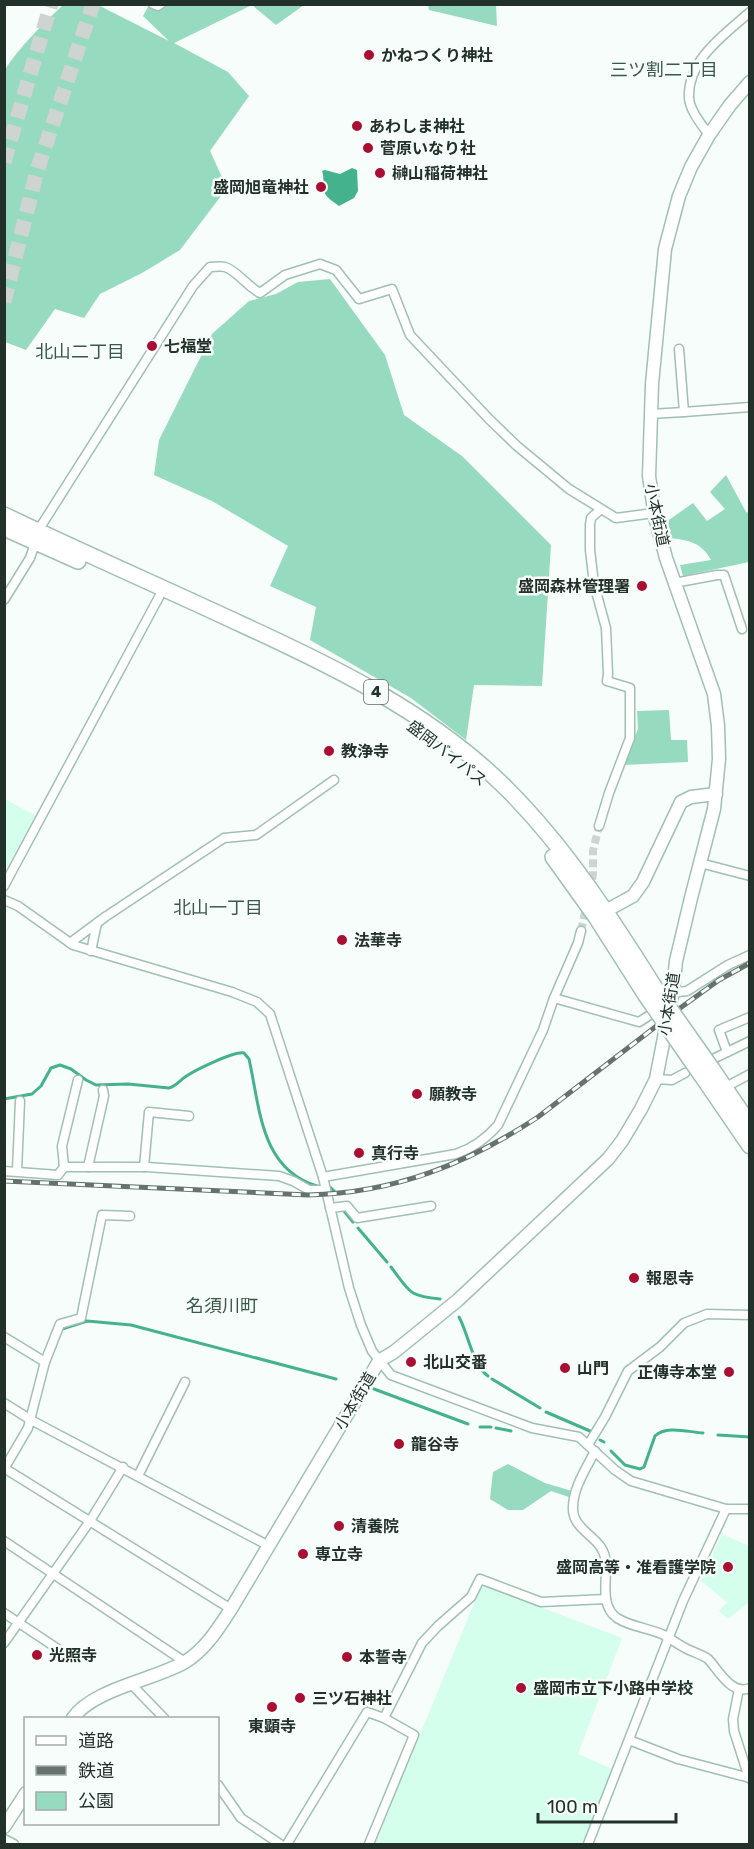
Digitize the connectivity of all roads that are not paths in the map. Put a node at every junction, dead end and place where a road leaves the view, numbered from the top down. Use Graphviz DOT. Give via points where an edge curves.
graph roads {
  1 [pos="153,4"];
  2 [pos="161,4"];
  3 [pos="750,12"];
  4 [pos="750,82"];
  5 [pos="710,135"];
  6 [pos="679,349"];
  7 [pos="750,407"];
  8 [pos="684,412"];
  9 [pos="650,414"];
  10 [pos="600,510"];
  11 [pos="654,513"];
  12 [pos="4,515"];
  13 [pos="4,528"];
  14 [pos="37,537"];
  15 [pos="674,583"];
  16 [pos="159,597"];
  17 [pos="4,600"];
  18 [pos="742,629"];
  19 [pos="334,780"];
  20 [pos="716,795"];
  21 [pos="599,826"];
  22 [pos="700,863"];
  23 [pos="750,876"];
  24 [pos="4,886"];
  25 [pos="4,900"];
  26 [pos="601,914"];
  27 [pos="97,922"];
  28 [pos="581,931"];
  29 [pos="70,943"];
  30 [pos="91,951"];
  31 [pos="750,955"];
  32 [pos="673,991"];
  33 [pos="554,998"];
  34 [pos="750,1017"];
  35 [pos="750,1041"];
  36 [pos="727,1052"];
  37 [pos="709,1068"];
  38 [pos="685,1073"];
  39 [pos="750,1074"];
  40 [pos="656,1079"];
  41 [pos="78,1080"];
  42 [pos="724,1088"];
  43 [pos="103,1090"];
  44 [pos="20,1101"];
  45 [pos="189,1116"];
  46 [pos="750,1125"];
  47 [pos="750,1146"];
  48 [pos="64,1167"];
  49 [pos="88,1167"];
  50 [pos="144,1167"];
  51 [pos="4,1171"];
  52 [pos="17,1171"];
  53 [pos="323,1178"];
  54 [pos="326,1191"];
  55 [pos="431,1206"];
  56 [pos="330,1208"];
  57 [pos="130,1216"];
  58 [pos="750,1315"];
  59 [pos="4,1337"];
  60 [pos="379,1361"];
  61 [pos="45,1362"];
  62 [pos="185,1382"];
  63 [pos="4,1403"];
  64 [pos="31,1419"];
  65 [pos="592,1448"];
  66 [pos="123,1467"];
  67 [pos="5,1468"];
  68 [pos="138,1476"];
  69 [pos="726,1509"];
  70 [pos="750,1509"];
  71 [pos="90,1521"];
  72 [pos="4,1541"];
  73 [pos="269,1546"];
  74 [pos="53,1572"];
  75 [pos="606,1599"];
  76 [pos="231,1609"];
  77 [pos="4,1613"];
  78 [pos="18,1623"];
  79 [pos="668,1639"];
  80 [pos="4,1643"];
  81 [pos="64,1655"];
  82 [pos="185,1662"];
  83 [pos="131,1684"];
  84 [pos="750,1688"];
  85 [pos="739,1689"];
  86 [pos="74,1717"];
  87 [pos="162,1717"];
  88 [pos="384,1718"];
  89 [pos="629,1740"];
  90 [pos="749,1778"];
  91 [pos="219,1786"];
  92 [pos="24,1796"];
  93 [pos="4,1827"];
  94 [pos="4,1839"];
  95 [pos="14,1845"];
  96 [pos="280,1845"];
  97 [pos="287,1845"];
  98 [pos="369,1845"];
  99 [pos="588,1845"];
  1 -- 2 [label="street"];
  3 -- 5 [label="street" via="707,51 696,67 689,100"];
  4 -- 5 [label="street, 小本街道"];
  5 -- 9 [label="street, 小本街道" via="679,196 667,241"];
  6 -- 8 [label="street"];
  7 -- 8 [label="street"];
  8 -- 9 [label="street"];
  9 -- 11 [label="street, 小本街道" via="649,476"];
  10 -- 11 [label="street" via="615,519"];
  10 -- 14 [label="street" via="517,446 481,411 410,335 392,290 359,298 336,270 320,264 285,275 260,293 225,267 210,267 193,286"];
  10 -- 21 [label="street" via="591,518 589,532 594,584 606,628 607,681 630,688 631,713 630,738"];
  11 -- 15 [label="street, 小本街道"];
  12 -- 14 [label="highway, 盛岡バイパス / 4"];
  13 -- 14 [label="highway, 盛岡バイパス / 4"];
  14 -- 16 [label="highway, 盛岡バイパス / 4"];
  14 -- 17 [label="street" via="30,558"];
  14 -- 26 [label="highway, 盛岡バイパス / 4" via="342,672 416,717 466,752 507,789 559,848"];
  15 -- 18 [label="street" via="724,575"];
  15 -- 20 [label="street, 小本街道" via="714,694 719,759"];
  16 -- 24 [label="street"];
  16 -- 26 [label="highway, 盛岡バイパス / 4" via="329,675 437,742 522,818"];
  19 -- 27 [label="street" via="256,835 224,838"];
  20 -- 22 [label="street, 小本街道"];
  20 -- 26 [label="street" via="681,802 643,882 633,896"];
  22 -- 23 [label="street"];
  22 -- 32 [label="street, 小本街道" via="676,962"];
  25 -- 29 [label="street"];
  26 -- 37 [label="highway, 盛岡バイパス / 4, bridge" via="650,991"];
  27 -- 29 [label="street"];
  27 -- 30 [label="street"];
  28 -- 33 [label="street"];
  29 -- 30 [label="street"];
  30 -- 53 [label="street" via="232,992 257,1002 270,1014"];
  31 -- 32 [label="street" via="687,991"];
  32 -- 33 [label="street" via="639,1022"];
  32 -- 40 [label="street, 小本街道"];
  33 -- 53 [label="street" via="498,1125 483,1140 456,1154"];
  34 -- 36 [label="street" via="719,1030"];
  35 -- 36 [label="street"];
  36 -- 37 [label="street"];
  37 -- 42 [label="highway, 盛岡バイパス / 4"];
  37 -- 47 [label="highway, 盛岡バイパス / 4"];
  38 -- 40 [label="street" via="672,1080"];
  39 -- 42 [label="street"];
  40 -- 60 [label="street, 小本街道" via="622,1142 601,1166 458,1300"];
  41 -- 48 [label="street" via="62,1146"];
  42 -- 46 [label="highway, 盛岡バイパス / 4"];
  43 -- 49 [label="street"];
  44 -- 52 [label="street"];
  45 -- 50 [label="street" via="149,1112"];
  48 -- 49 [label="street"];
  48 -- 52 [label="street" via="58,1174"];
  49 -- 50 [label="street"];
  50 -- 54 [label="street" via="279,1176 309,1190"];
  51 -- 52 [label="street"];
  53 -- 54 [label="street"];
  54 -- 56 [label="street"];
  55 -- 56 [label="street" via="357,1218 347,1206"];
  56 -- 60 [label="street" via="361,1325"];
  57 -- 61 [label="street" via="102,1215 81,1318 60,1324"];
  58 -- 65 [label="street" via="707,1314 684,1323 628,1371"];
  59 -- 61 [label="street"];
  60 -- 65 [label="street" via="391,1375 532,1428 579,1437"];
  60 -- 73 [label="street, 小本街道"];
  61 -- 64 [label="street"];
  62 -- 68 [label="street"];
  63 -- 64 [label="street"];
  64 -- 66 [label="street"];
  64 -- 67 [label="street"];
  65 -- 69 [label="street" via="631,1481"];
  65 -- 75 [label="street" via="575,1491 572,1512 606,1558"];
  66 -- 68 [label="street"];
  66 -- 71 [label="street"];
  67 -- 71 [label="street"];
  68 -- 73 [label="street"];
  69 -- 70 [label="street"];
  69 -- 79 [label="street"];
  71 -- 74 [label="street"];
  71 -- 76 [label="street"];
  72 -- 74 [label="street"];
  73 -- 76 [label="street, 小本街道"];
  74 -- 78 [label="street"];
  74 -- 82 [label="street"];
  75 -- 79 [label="street" via="617,1618"];
  75 -- 88 [label="street" via="541,1602 480,1579 471,1597 422,1643"];
  76 -- 82 [label="street, 小本街道" via="201,1649"];
  77 -- 78 [label="street"];
  78 -- 80 [label="street"];
  78 -- 81 [label="street"];
  79 -- 85 [label="street" via="707,1659 718,1674"];
  79 -- 89 [label="street"];
  82 -- 83 [label="street, 小本街道"];
  83 -- 86 [label="street, 小本街道" via="95,1701"];
  83 -- 87 [label="street"];
  84 -- 85 [label="street"];
  85 -- 90 [label="street" via="733,1725"];
  88 -- 97 [label="street" via="367,1712"];
  88 -- 98 [label="street" via="414,1735"];
  89 -- 90 [label="street" via="678,1759"];
  89 -- 99 [label="street"];
  91 -- 96 [label="street" via="241,1818"];
  92 -- 93 [label="street"];
  94 -- 95 [label="street"];
}
